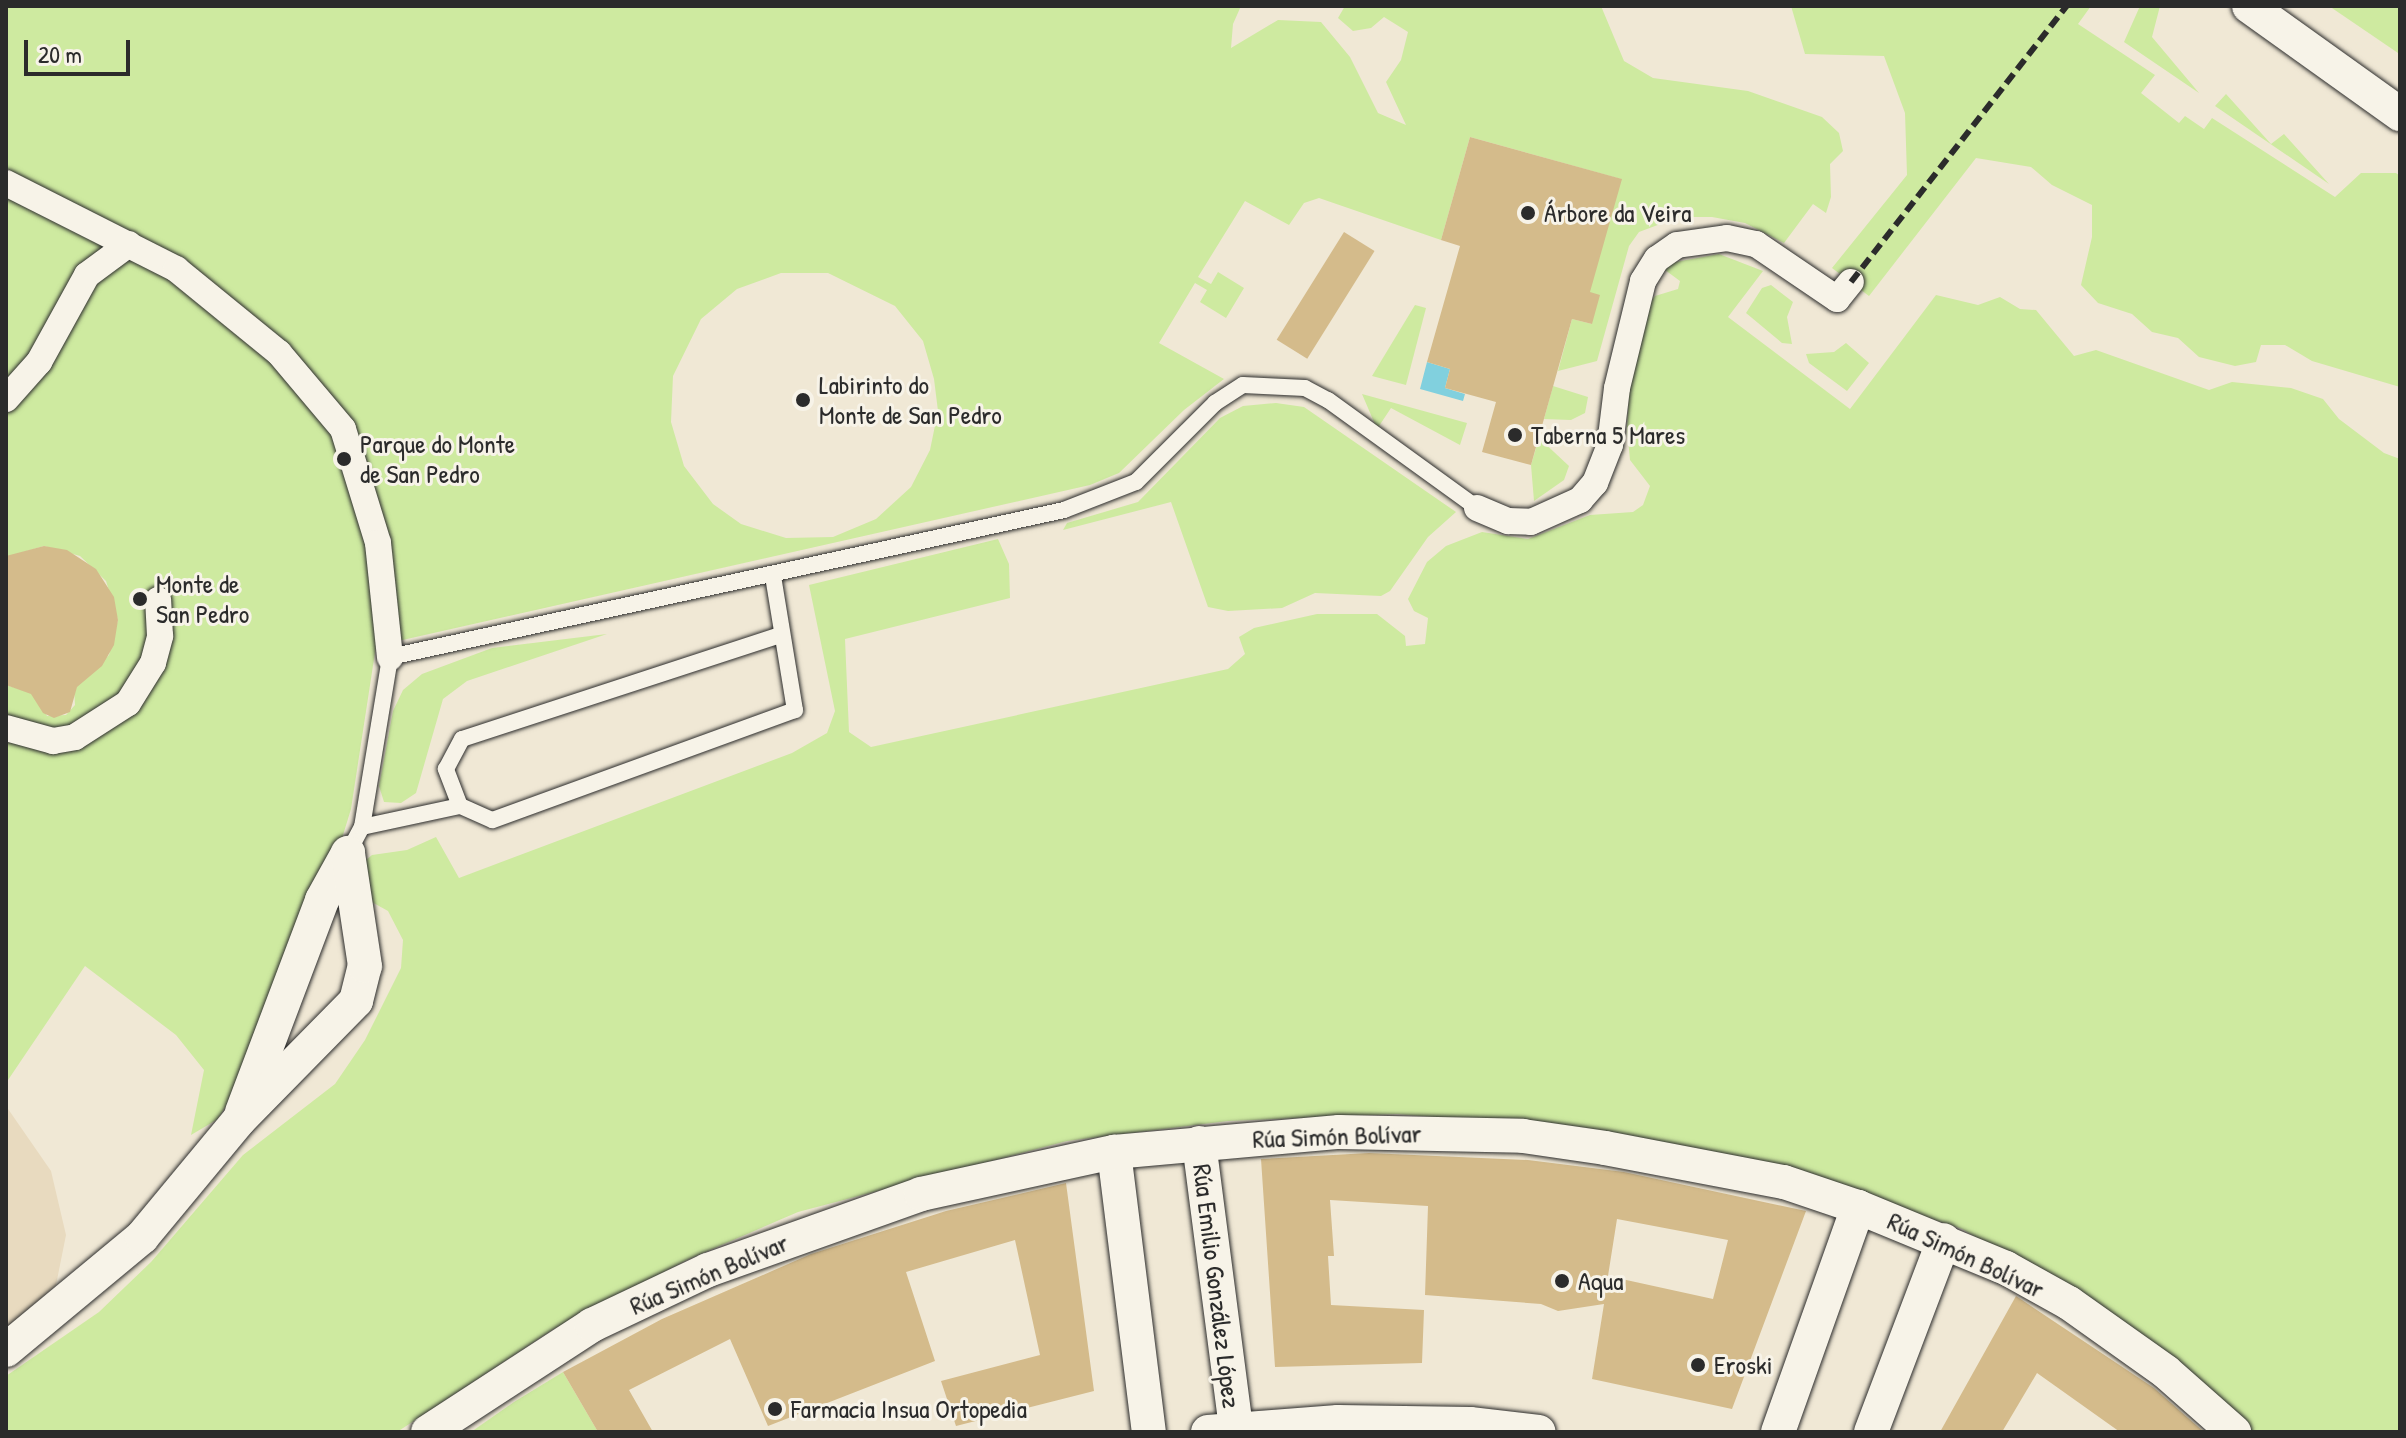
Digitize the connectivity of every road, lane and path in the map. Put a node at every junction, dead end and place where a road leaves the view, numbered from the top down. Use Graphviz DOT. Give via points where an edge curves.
graph roads {
  1 [pos="2249,6"];
  2 [pos="2400,114"];
  3 [pos="6,183"];
  4 [pos="129,244"];
  5 [pos="1851,282"];
  6 [pos="6,399"];
  7 [pos="1477,508"];
  8 [pos="773,576"];
  9 [pos="158,600"];
  10 [pos="781,635"];
  11 [pos="390,657"];
  12 [pos="6,728"];
  13 [pos="460,806"];
  14 [pos="355,840"];
  15 [pos="239,1120"];
  16 [pos="1199,1143"];
  17 [pos="1114,1152"];
  18 [pos="1858,1207"];
  19 [pos="1944,1240"];
  20 [pos="6,1350"];
  21 [pos="1222,1430"];
  22 [pos="428,1432"];
  23 [pos="1149,1432"];
  24 [pos="1539,1432"];
  25 [pos="1778,1432"];
  26 [pos="1871,1432"];
  27 [pos="2234,1432"];
  1 -- 2 [label="street"];
  3 -- 4 [label="street"];
  4 -- 6 [label="street" via="87,275 39,362"];
  4 -- 11 [label="street" via="176,269 279,353 343,429 378,543"];
  5 -- 7 [label="street" via="1837,299 1756,244 1727,238 1677,245 1657,259 1643,281 1617,388 1610,445 1595,483 1580,500 1531,522 1508,521"];
  7 -- 8 [label="lane" via="1328,400 1305,388 1243,385 1215,403 1136,482 1107,495 1017,523"];
  8 -- 10 [label="lane"];
  8 -- 11 [label="lane"];
  9 -- 12 [label="street" via="160,636 153,663 128,703 75,737 53,741"];
  10 -- 13 [label="lane" via="462,739 446,769"];
  10 -- 13 [label="lane" via="795,710 492,820"];
  11 -- 14 [label="lane"];
  13 -- 14 [label="lane"];
  14 -- 15 [label="street" via="322,900"];
  14 -- 15 [label="street" via="365,966 356,1001"];
  15 -- 20 [label="street" via="142,1237"];
  16 -- 17 [label="street, Rúa Simón Bolívar"];
  16 -- 18 [label="street, Rúa Simón Bolívar" via="1339,1132 1523,1136 1784,1182"];
  16 -- 21 [label="street, Rúa Emilio González López"];
  17 -- 22 [label="street, Rúa Simón Bolívar" via="921,1194 708,1270 592,1325"];
  17 -- 23 [label="street"];
  18 -- 19 [label="street, Rúa Simón Bolívar"];
  18 -- 25 [label="street"];
  19 -- 26 [label="street"];
  19 -- 27 [label="street, Rúa Simón Bolívar" via="2069,1303 2166,1372"];
  21 -- 24 [label="street, Rúa Emilio González López" via="1338,1422 1470,1424"];
}
